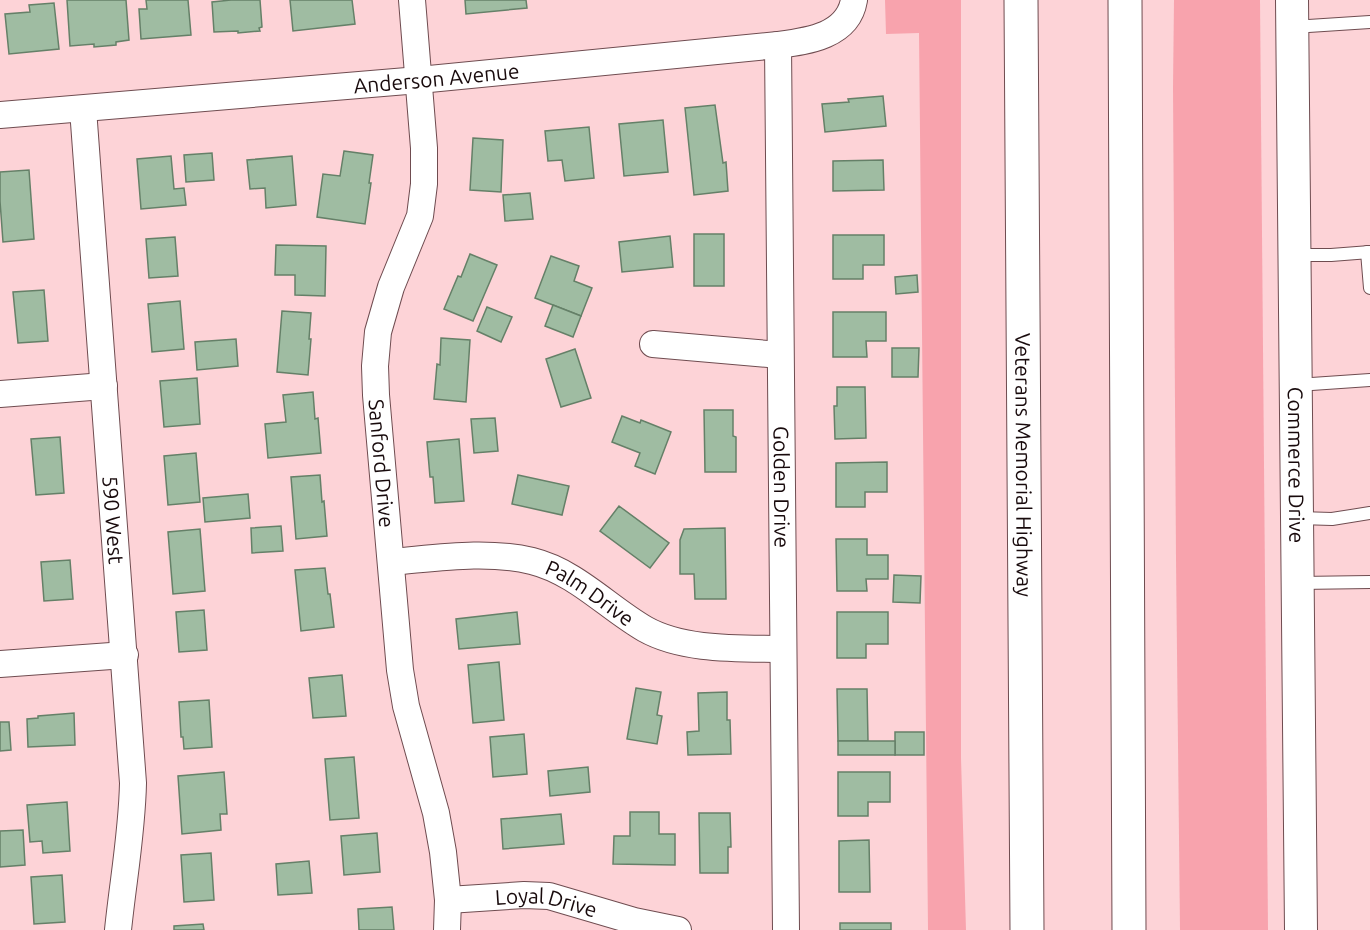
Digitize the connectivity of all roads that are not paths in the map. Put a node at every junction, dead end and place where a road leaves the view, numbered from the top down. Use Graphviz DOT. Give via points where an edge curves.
graph roads {
  1 [pos="412,0"];
  2 [pos="854,0"];
  3 [pos="1021,0"];
  4 [pos="1125,0"];
  5 [pos="1292,13"];
  6 [pos="1370,23"];
  7 [pos="778,45"];
  8 [pos="420,80"];
  9 [pos="83,109"];
  10 [pos="0,116"];
  11 [pos="1368,252"];
  12 [pos="1294,255"];
  13 [pos="1370,288"];
  14 [pos="653,344"];
  15 [pos="780,355"];
  16 [pos="1370,380"];
  17 [pos="1296,385"];
  18 [pos="104,386"];
  19 [pos="0,394"];
  20 [pos="1370,513"];
  21 [pos="1298,518"];
  22 [pos="391,562"];
  23 [pos="1370,582"];
  24 [pos="1298,583"];
  25 [pos="783,649"];
  26 [pos="125,655"];
  27 [pos="0,664"];
  28 [pos="448,900"];
  29 [pos="118,930"];
  30 [pos="447,930"];
  31 [pos="678,930"];
  32 [pos="786,930"];
  33 [pos="1027,930"];
  34 [pos="1129,930"];
  35 [pos="1301,930"];
  1 -- 8 [label="street, Sanford Drive"];
  2 -- 7 [label="street, Anderson Avenue" via="846,21 835,30"];
  3 -- 33 [label="highway, Veterans Memorial Highway"];
  4 -- 34 [label="highway"];
  5 -- 6 [label="lane"];
  5 -- 12 [label="street, Commerce Drive"];
  7 -- 8 [label="street, Anderson Avenue"];
  7 -- 15 [label="street, Golden Drive"];
  8 -- 9 [label="street, Anderson Avenue"];
  8 -- 22 [label="street, Sanford Drive" via="424,148 420,216 388,298 378,332 375,366"];
  9 -- 10 [label="street, Anderson Avenue"];
  9 -- 18 [label="street, 590 West"];
  11 -- 12 [label="lane"];
  11 -- 13 [label="lane"];
  12 -- 17 [label="street, Commerce Drive"];
  14 -- 15 [label="street"];
  15 -- 25 [label="street, Golden Drive"];
  16 -- 17 [label="lane"];
  17 -- 21 [label="street, Commerce Drive"];
  18 -- 19 [label="street"];
  18 -- 26 [label="street, 590 West"];
  20 -- 21 [label="lane" via="1332,519"];
  21 -- 24 [label="street, Commerce Drive"];
  22 -- 25 [label="street, Palm Drive" via="507,556 558,570 664,637 686,644"];
  22 -- 28 [label="street, Sanford Drive" via="406,706 436,813"];
  23 -- 24 [label="lane"];
  24 -- 35 [label="street, Commerce Drive"];
  25 -- 32 [label="street, Golden Drive"];
  26 -- 27 [label="street"];
  26 -- 29 [label="street, 590 West" via="133,813"];
  28 -- 30 [label="street, Sanford Drive"];
  28 -- 31 [label="street, Loyal Drive" via="549,896"];
}
